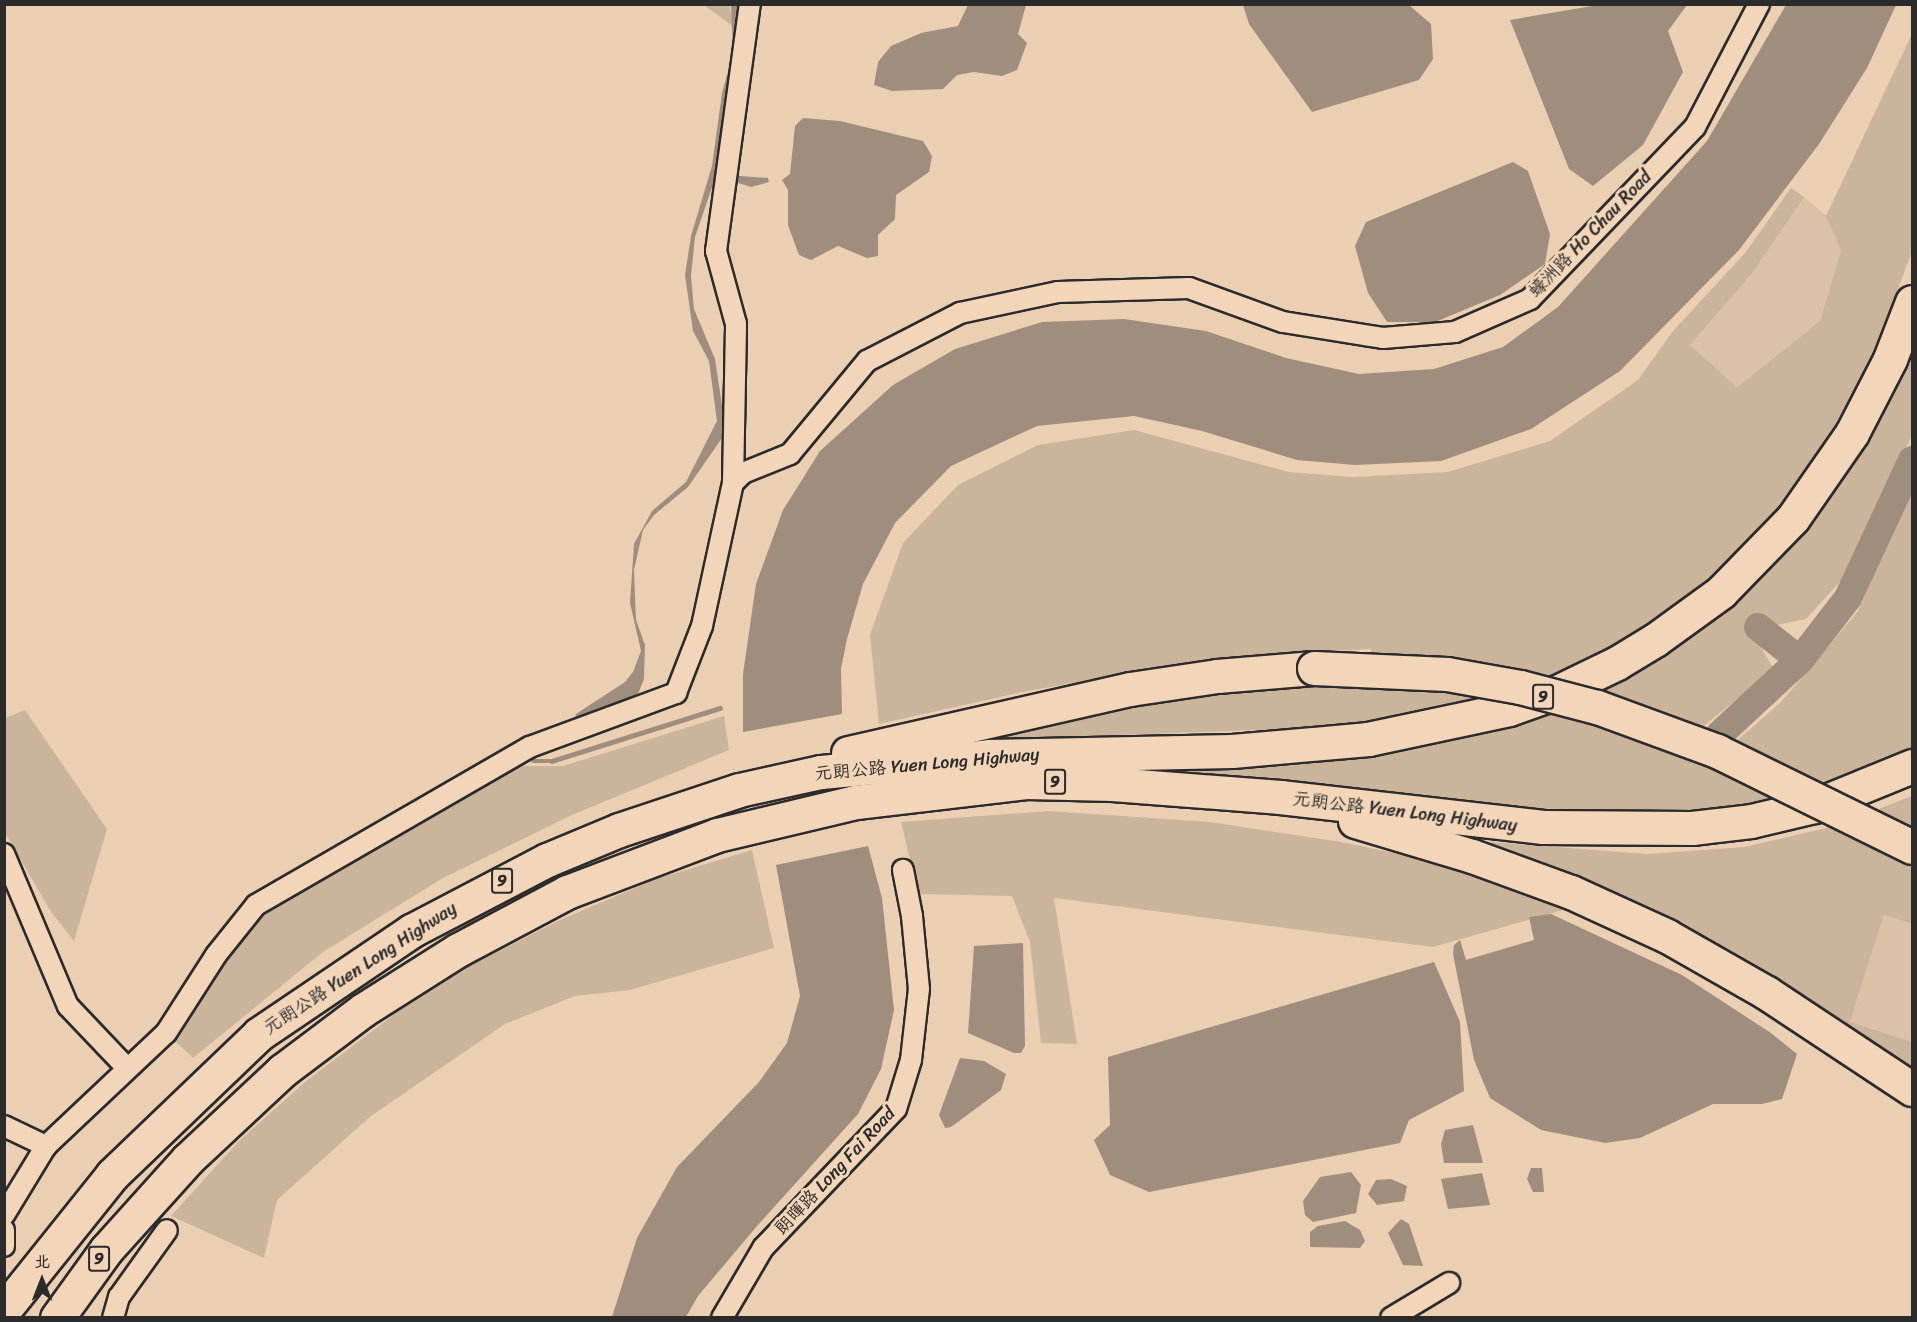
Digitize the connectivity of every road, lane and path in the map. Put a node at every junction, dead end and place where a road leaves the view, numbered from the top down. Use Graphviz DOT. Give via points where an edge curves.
graph roads {
  1 [pos="750,4"];
  2 [pos="1760,4"];
  3 [pos="1912,302"];
  4 [pos="734,483"];
  5 [pos="1912,766"];
  6 [pos="770,781"];
  7 [pos="1280,797"];
  8 [pos="1912,847"];
  9 [pos="4,854"];
  10 [pos="903,870"];
  11 [pos="127,1068"];
  12 [pos="1912,1089"];
  13 [pos="4,1126"];
  14 [pos="46,1146"];
  15 [pos="4,1215"];
  16 [pos="4,1230"];
  17 [pos="167,1230"];
  18 [pos="4,1246"];
  19 [pos="1449,1283"];
  20 [pos="4,1310"];
  21 [pos="57,1317"];
  22 [pos="113,1317"];
  23 [pos="722,1317"];
  24 [pos="1391,1317"];
  1 -- 4 [label="street" via="716,251 736,324"];
  2 -- 4 [label="street, 蠔洲路 Ho Chau Road" via="1695,127 1530,299 1455,332 1383,338 1283,322 1189,288 1058,292 960,313 867,361 790,454 743,473"];
  3 -- 6 [label="highway, 元朗公路 Yuen Long Highway / 9" via="1890,359 1852,433 1814,491 1773,541 1720,592 1655,640 1557,692 1468,721 1368,739 1232,751 950,759"];
  4 -- 11 [label="street" via="702,626 676,693 530,747 256,905 216,955 166,1033"];
  5 -- 7 [label="highway, 元朗公路 Yuen Long Highway / 9" via="1814,806 1751,821 1692,828 1544,827"];
  6 -- 8 [label="highway, bridge" via="847,753 1089,697 1217,676 1314,668 1447,674 1598,706 1717,751"];
  6 -- 20 [label="highway, 元朗公路 Yuen Long Highway / 9" via="693,803 547,860 420,926 333,981 259,1034 154,1132 73,1221"];
  7 -- 12 [label="highway" via="1472,856 1616,912 1713,961"];
  7 -- 21 [label="highway, 元朗公路 Yuen Long Highway / 9" via="1079,782 975,786 808,811 717,835 620,868 506,923 420,973 282,1071 146,1204"];
  9 -- 11 [label="street" via="68,1006"];
  10 -- 23 [label="street, 朗暉路 Long Fai Road" via="920,989 911,1060 896,1109 763,1248"];
  11 -- 14 [label="street"];
  13 -- 14 [label="street"];
  14 -- 15 [label="street"];
  16 -- 18 [label="street"];
  17 -- 22 [label="street" via="119,1297"];
  19 -- 24 [label="street"];
}
